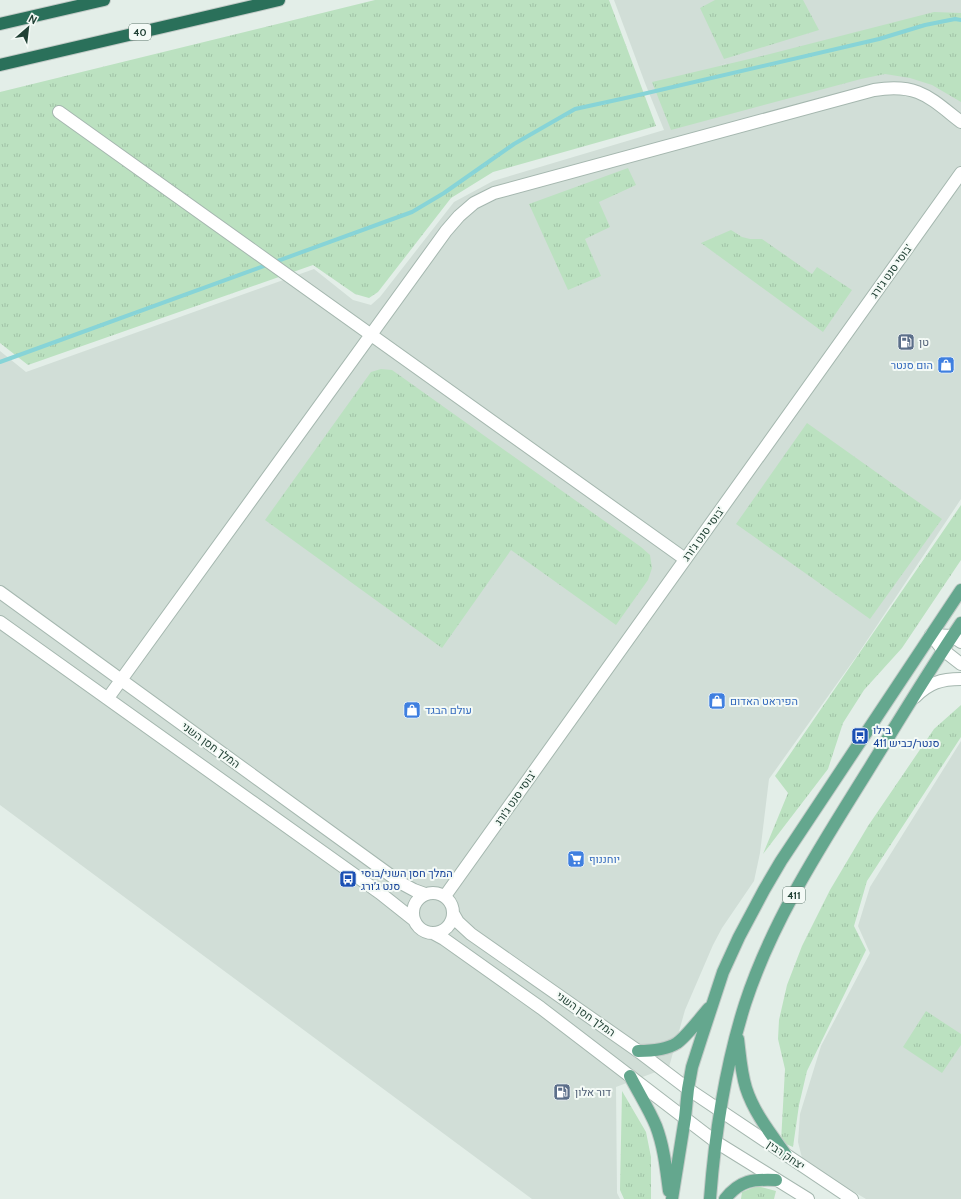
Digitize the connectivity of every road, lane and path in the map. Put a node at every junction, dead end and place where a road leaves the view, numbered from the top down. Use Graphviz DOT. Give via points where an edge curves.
graph roads {
  1 [pos="104,0"];
  2 [pos="279,0"];
  3 [pos="0,24"];
  4 [pos="0,65"];
  5 [pos="59,112"];
  6 [pos="961,122"];
  7 [pos="961,173"];
  8 [pos="371,335"];
  9 [pos="685,559"];
  10 [pos="961,590"];
  11 [pos="0,592"];
  12 [pos="0,622"];
  13 [pos="961,623"];
  14 [pos="932,635"];
  15 [pos="956,639"];
  16 [pos="943,650"];
  17 [pos="961,664"];
  18 [pos="961,679"];
  19 [pos="121,680"];
  20 [pos="108,698"];
  21 [pos="912,699"];
  22 [pos="424,894"];
  23 [pos="445,896"];
  24 [pos="454,916"];
  25 [pos="414,920"];
  26 [pos="433,933"];
  27 [pos="712,1004"];
  28 [pos="737,1033"];
  29 [pos="638,1051"];
  30 [pos="630,1076"];
  31 [pos="688,1089"];
  32 [pos="720,1111"];
  33 [pos="686,1118"];
  34 [pos="716,1142"];
  35 [pos="786,1155"];
  36 [pos="776,1180"];
  37 [pos="671,1199"];
  38 [pos="710,1199"];
  39 [pos="725,1199"];
  40 [pos="808,1199"];
  41 [pos="852,1199"];
  1 -- 3 [label="highway"];
  2 -- 4 [label="highway, 40"];
  5 -- 8 [label="street"];
  6 -- 8 [label="street" via="922,93 891,87 494,193 474,202 446,231"];
  7 -- 9 [label="street, בוסי סנט ג'ורג'"];
  8 -- 9 [label="street"];
  8 -- 19 [label="street"];
  9 -- 23 [label="street, בוסי סנט ג'ורג'"];
  10 -- 14 [label="main road, 411"];
  11 -- 19 [label="street, המלך חסן השני"];
  12 -- 20 [label="street, המלך חסן השני"];
  13 -- 15 [label="main road, 411"];
  14 -- 15 [label="street"];
  14 -- 16 [label="street"];
  14 -- 27 [label="main road, 411" via="767,884 723,972"];
  15 -- 16 [label="main road, 411"];
  16 -- 17 [label="street"];
  16 -- 21 [label="main road, 411"];
  18 -- 21 [label="street" via="932,684"];
  19 -- 20 [label="street"];
  19 -- 22 [label="street, המלך חסן השני" via="401,883"];
  20 -- 25 [label="street, המלך חסן השני"];
  21 -- 28 [label="main road, 411" via="838,817 792,899 760,964"];
  22 -- 23 [label="street" via="436,892"];
  22 -- 25 [label="street" via="414,906"];
  23 -- 24 [label="street" via="454,908"];
  24 -- 26 [label="street" via="444,930"];
  24 -- 29 [label="street, המלך חסן השני" via="471,934"];
  25 -- 26 [label="street" via="422,930"];
  26 -- 30 [label="street, המלך חסן השני" via="541,1008"];
  27 -- 29 [label="main road" via="677,1043 654,1051"];
  27 -- 31 [label="main road, 411" via="692,1066"];
  28 -- 32 [label="main road, 411"];
  28 -- 35 [label="main road" via="742,1074 747,1090 760,1120"];
  29 -- 31 [label="street, המלך חסן השני"];
  30 -- 33 [label="street, המלך חסן השני"];
  30 -- 37 [label="main road" via="659,1134"];
  31 -- 32 [label="street, המלך חסן השני"];
  31 -- 33 [label="main road, 411"];
  32 -- 34 [label="main road, 411"];
  32 -- 35 [label="street, יצחק רבין"];
  33 -- 34 [label="street"];
  33 -- 37 [label="main road, 411"];
  34 -- 36 [label="street"];
  34 -- 38 [label="main road, 411"];
  35 -- 41 [label="street, יצחק רבין"];
  36 -- 39 [label="main road" via="751,1180 742,1183"];
  36 -- 40 [label="street"];
}
